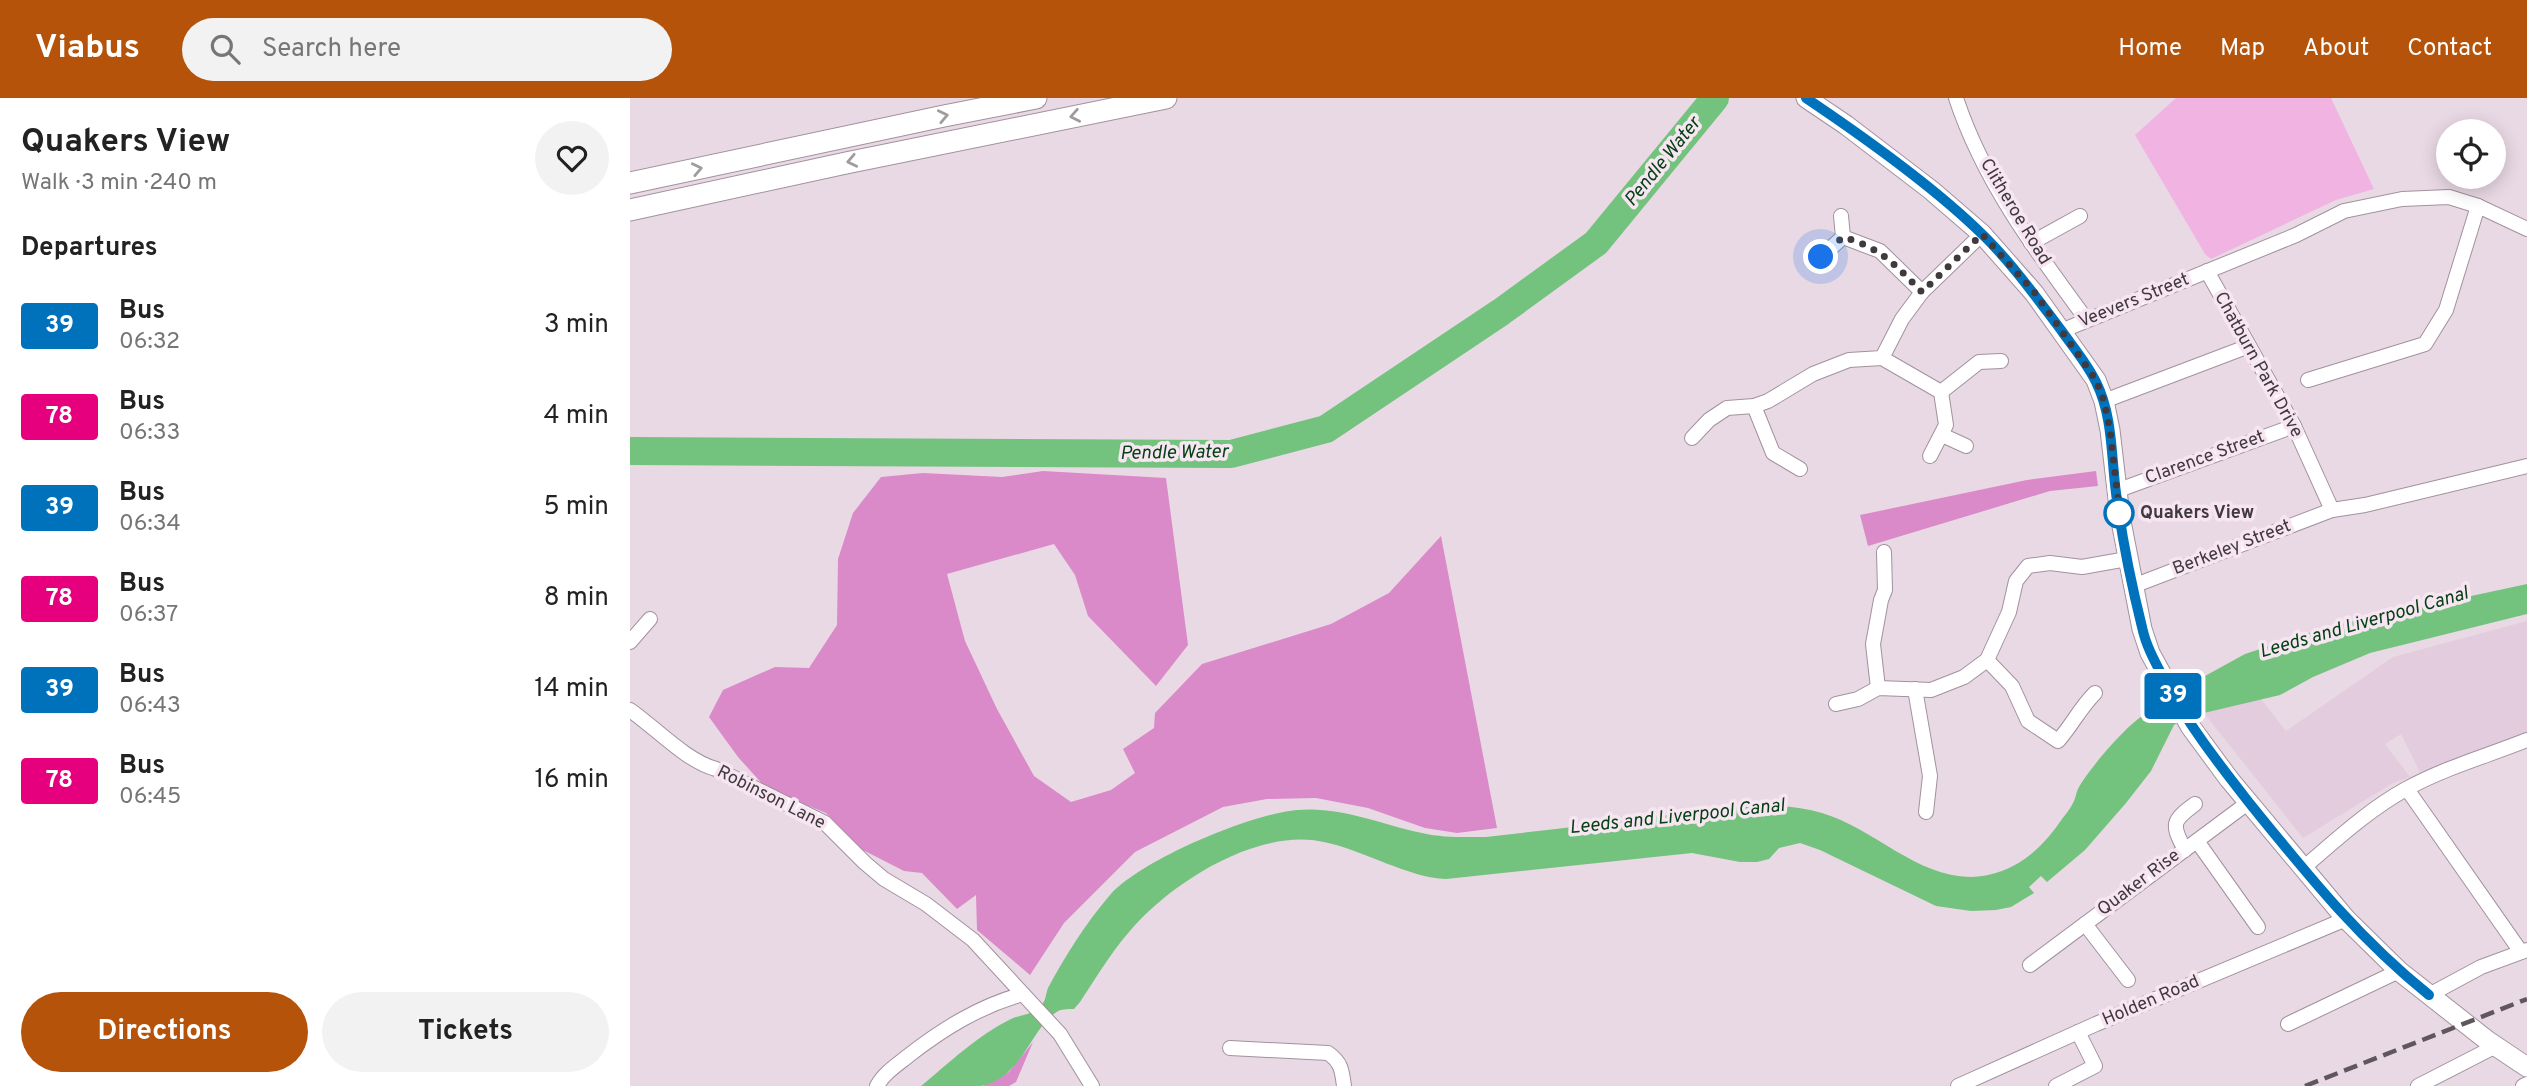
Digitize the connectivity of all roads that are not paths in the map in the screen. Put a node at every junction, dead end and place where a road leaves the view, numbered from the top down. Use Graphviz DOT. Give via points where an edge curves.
graph roads {
  1 [pos="1036,98"];
  2 [pos="1166,98"];
  3 [pos="1806,98"];
  4 [pos="1956,98"];
  5 [pos="630,183"];
  6 [pos="2478,206"];
  7 [pos="630,210"];
  8 [pos="1841,216"];
  9 [pos="2080,216"];
  10 [pos="2527,229"];
  11 [pos="1982,234"];
  12 [pos="1843,237"];
  13 [pos="2031,243"];
  14 [pos="1821,257"];
  15 [pos="2207,271"];
  16 [pos="1922,292"];
  17 [pos="2086,319"];
  18 [pos="2061,331"];
  19 [pos="2249,346"];
  20 [pos="1882,358"];
  21 [pos="2001,361"];
  22 [pos="2308,380"];
  23 [pos="1941,392"];
  24 [pos="2104,401"];
  25 [pos="1754,406"];
  26 [pos="2294,425"];
  27 [pos="1942,435"];
  28 [pos="1692,438"];
  29 [pos="1966,446"];
  30 [pos="1930,456"];
  31 [pos="2527,466"];
  32 [pos="1800,469"];
  33 [pos="2116,491"];
  34 [pos="2332,510"];
  35 [pos="1884,552"];
  36 [pos="2127,559"];
  37 [pos="2133,586"];
  38 [pos="650,619"];
  39 [pos="630,642"];
  40 [pos="1987,660"];
  41 [pos="1878,688"];
  42 [pos="1915,689"];
  43 [pos="2095,693"];
  44 [pos="1836,704"];
  45 [pos="630,710"];
  46 [pos="2527,740"];
  47 [pos="2407,789"];
  48 [pos="2249,802"];
  49 [pos="2195,804"];
  50 [pos="1926,811"];
  51 [pos="2191,845"];
  52 [pos="2302,869"];
  53 [pos="2346,919"];
  54 [pos="2085,924"];
  55 [pos="2258,927"];
  56 [pos="2524,951"];
  57 [pos="2029,965"];
  58 [pos="2399,971"];
  59 [pos="2128,980"];
  60 [pos="2429,995"];
  61 [pos="1028,998"];
  62 [pos="2288,1024"];
  63 [pos="2078,1032"];
  64 [pos="2496,1046"];
  65 [pos="1230,1048"];
  66 [pos="2527,1067"];
  67 [pos="877,1086"];
  68 [pos="1092,1086"];
  69 [pos="1344,1086"];
  70 [pos="1958,1086"];
  71 [pos="2056,1086"];
  72 [pos="2418,1086"];
  5 -- 1 [label="highway, one-way"];
  2 -- 7 [label="highway, one-way"];
  3 -- 11 [label="main road, Clitheroe Road" via="1931,190"];
  4 -- 13 [label="street, Clitheroe Road" via="1988,174"];
  6 -- 10 [label="street, Chatburn Park Drive"];
  6 -- 15 [label="street, Chatburn Park Drive" via="2449,197 2344,211"];
  6 -- 22 [label="street" via="2446,310 2425,344"];
  8 -- 12 [label="street"];
  9 -- 13 [label="street"];
  11 -- 16 [label="street"];
  11 -- 18 [label="main road, Clitheroe Road" via="2035,293"];
  12 -- 14 [label="street"];
  12 -- 16 [label="street" via="1880,251"];
  13 -- 17 [label="street, Clitheroe Road"];
  15 -- 17 [label="street, Veevers Street"];
  15 -- 19 [label="street, Chatburn Park Drive"];
  16 -- 20 [label="street"];
  17 -- 18 [label="street, Veevers Street"];
  18 -- 24 [label="main road, Clitheroe Road" via="2096,380"];
  19 -- 24 [label="street"];
  19 -- 26 [label="street, Chatburn Park Drive"];
  20 -- 23 [label="street"];
  20 -- 25 [label="street" via="1849,360 1813,373"];
  21 -- 23 [label="street" via="1979,362"];
  23 -- 27 [label="street" via="1946,425"];
  24 -- 33 [label="main road, Clitheroe Road"];
  25 -- 28 [label="street" via="1727,408"];
  25 -- 32 [label="street" via="1773,453"];
  26 -- 33 [label="street, Clarence Street"];
  26 -- 34 [label="street, Chatburn Park Drive"];
  27 -- 29 [label="street"];
  27 -- 30 [label="street"];
  31 -- 34 [label="street"];
  33 -- 36 [label="main road, Clitheroe Road"];
  34 -- 37 [label="street, Berkeley Street"];
  35 -- 41 [label="street" via="1885,590 1873,643"];
  36 -- 37 [label="main road, Clitheroe Road"];
  36 -- 40 [label="street" via="2082,568 2050,563 2028,566 2016,581 2009,612"];
  37 -- 48 [label="main road, Clitheroe Road" via="2150,653 2167,685 2190,726"];
  38 -- 39 [label="street"];
  40 -- 42 [label="street" via="1942,686"];
  40 -- 43 [label="street" via="2012,686 2028,721 2058,741"];
  41 -- 42 [label="street"];
  41 -- 44 [label="street"];
  42 -- 50 [label="street" via="1930,776"];
  45 -- 61 [label="street, Robinson Lane" via="701,765 825,822 884,879 973,940"];
  46 -- 47 [label="street"];
  47 -- 52 [label="street"];
  47 -- 56 [label="street"];
  48 -- 51 [label="street, Quaker Rise"];
  48 -- 52 [label="main road, Clitheroe Road"];
  49 -- 51 [label="street" via="2176,818 2174,826"];
  51 -- 54 [label="street, Quaker Rise"];
  51 -- 55 [label="street"];
  52 -- 53 [label="main road, Clitheroe Road"];
  53 -- 58 [label="main road, Clitheroe Road"];
  53 -- 63 [label="street, Holden Road"];
  54 -- 57 [label="street, Quaker Rise"];
  54 -- 59 [label="street"];
  56 -- 60 [label="street" via="2481,967"];
  58 -- 60 [label="main road, Clitheroe Road"];
  58 -- 62 [label="street"];
  60 -- 64 [label="main road, Clitheroe Road"];
  61 -- 67 [label="street" via="1000,1000 959,1020 888,1072"];
  61 -- 68 [label="street, Robinson Lane" via="1060,1034"];
  63 -- 70 [label="street, Holden Road"];
  63 -- 71 [label="street" via="2095,1066"];
  64 -- 66 [label="main road, Clitheroe Road"];
  64 -- 72 [label="street"];
  65 -- 69 [label="street" via="1328,1053 1338,1060"];
}
